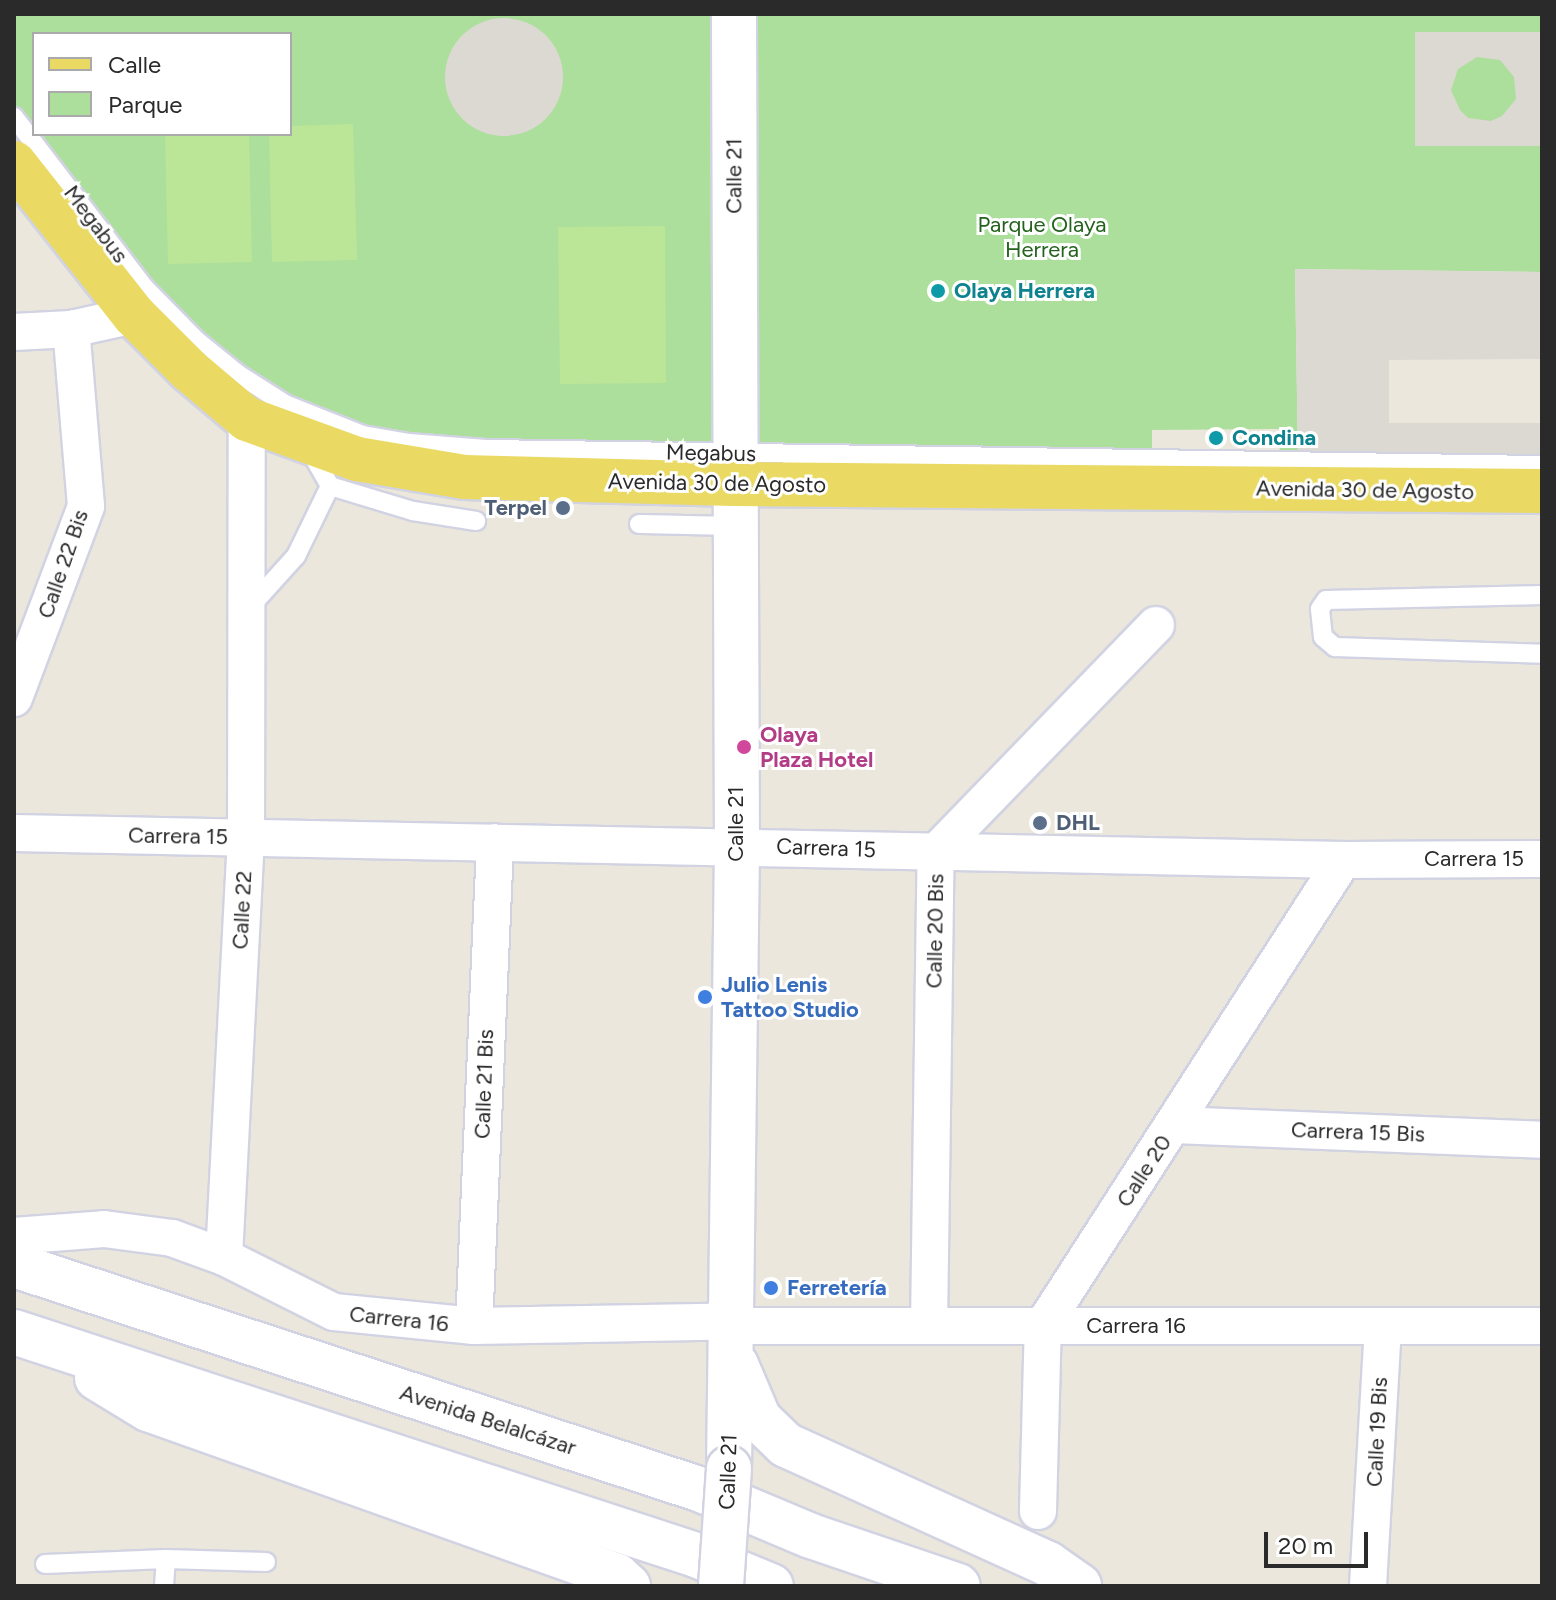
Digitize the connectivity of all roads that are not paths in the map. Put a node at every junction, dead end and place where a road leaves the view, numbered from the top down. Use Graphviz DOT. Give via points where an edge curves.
graph roads {
  1 [pos="734,14"];
  2 [pos="14,117"];
  3 [pos="27,189"];
  4 [pos="134,315"];
  5 [pos="71,329"];
  6 [pos="14,332"];
  7 [pos="247,419"];
  8 [pos="304,440"];
  9 [pos="1542,465"];
  10 [pos="330,486"];
  11 [pos="734,488"];
  12 [pos="1542,491"];
  13 [pos="474,504"];
  14 [pos="639,524"];
  15 [pos="1542,595"];
  16 [pos="247,610"];
  17 [pos="1156,625"];
  18 [pos="1542,654"];
  19 [pos="14,698"];
  20 [pos="14,833"];
  21 [pos="246,838"];
  22 [pos="495,842"];
  23 [pos="737,845"];
  24 [pos="936,852"];
  25 [pos="1542,859"];
  26 [pos="1343,860"];
  27 [pos="1174,1125"];
  28 [pos="1542,1140"];
  29 [pos="14,1236"];
  30 [pos="224,1257"];
  31 [pos="14,1265"];
  32 [pos="723,1324"];
  33 [pos="474,1326"];
  34 [pos="929,1326"];
  35 [pos="1043,1326"];
  36 [pos="1383,1326"];
  37 [pos="1542,1326"];
  38 [pos="24,1336"];
  39 [pos="1038,1511"];
  40 [pos="166,1559"];
  41 [pos="266,1562"];
  42 [pos="45,1564"];
  43 [pos="164,1586"];
  44 [pos="628,1586"];
  45 [pos="721,1586"];
  46 [pos="771,1586"];
  47 [pos="958,1586"];
  48 [pos="1079,1586"];
  49 [pos="1368,1586"];
  1 -- 11 [label="main road, Calle 21"];
  2 -- 11 [label="lane, Megabus" via="144,287 196,340 285,404 341,428 409,443 486,449"];
  3 -- 4 [label="main road, Avenida 30 de Agosto"];
  4 -- 5 [label="street"];
  4 -- 7 [label="main road, Avenida 30 de Agosto"];
  5 -- 6 [label="street"];
  5 -- 19 [label="street, Calle 22 Bis" via="86,506"];
  7 -- 8 [label="main road, Avenida 30 de Agosto"];
  7 -- 16 [label="street, Calle 22"];
  8 -- 10 [label="lane"];
  8 -- 13 [label="main road, Avenida 30 de Agosto"];
  9 -- 11 [label="lane, Megabus"];
  10 -- 13 [label="lane" via="413,511"];
  10 -- 16 [label="lane" via="296,556"];
  11 -- 12 [label="main road, Avenida 30 de Agosto"];
  11 -- 13 [label="main road, Avenida 30 de Agosto"];
  11 -- 14 [label="lane"];
  11 -- 23 [label="main road, Calle 21"];
  15 -- 18 [label="lane" via="1326,600 1320,609 1323,637 1335,647"];
  16 -- 21 [label="street, Calle 22"];
  17 -- 24 [label="street, Calle 20 Bis"];
  20 -- 21 [label="street, Carrera 15"];
  21 -- 22 [label="street, Carrera 15"];
  21 -- 30 [label="street, Calle 22"];
  22 -- 23 [label="street, Carrera 15"];
  22 -- 33 [label="street, Calle 21 Bis"];
  23 -- 24 [label="street, Carrera 15"];
  23 -- 32 [label="main road, Calle 21"];
  24 -- 26 [label="street, Carrera 15"];
  24 -- 34 [label="street, Calle 20 Bis"];
  25 -- 26 [label="street, Carrera 15"];
  26 -- 27 [label="street, Calle 20"];
  27 -- 28 [label="street, Carrera 15 Bis"];
  27 -- 35 [label="street, Calle 20"];
  29 -- 30 [label="street, Carrera 16" via="104,1229 172,1238"];
  30 -- 33 [label="street, Carrera 16" via="334,1312"];
  31 -- 47 [label="main road, Avenida Belalcázar" via="699,1489 811,1536"];
  32 -- 33 [label="street, Carrera 16"];
  32 -- 34 [label="street, Carrera 16"];
  32 -- 45 [label="main road, Calle 21, bridge" via="729,1468"];
  32 -- 48 [label="main road" via="759,1419 786,1445 1048,1564"];
  34 -- 35 [label="street, Carrera 16"];
  35 -- 36 [label="street, Carrera 16"];
  35 -- 39 [label="street"];
  36 -- 37 [label="street, Carrera 16"];
  36 -- 49 [label="street, Calle 19 Bis"];
  38 -- 44 [label="main road" via="148,1409 617,1576"];
  38 -- 46 [label="main road" via="696,1555"];
  40 -- 41 [label="lane"];
  40 -- 42 [label="lane"];
  40 -- 43 [label="lane"];
}
